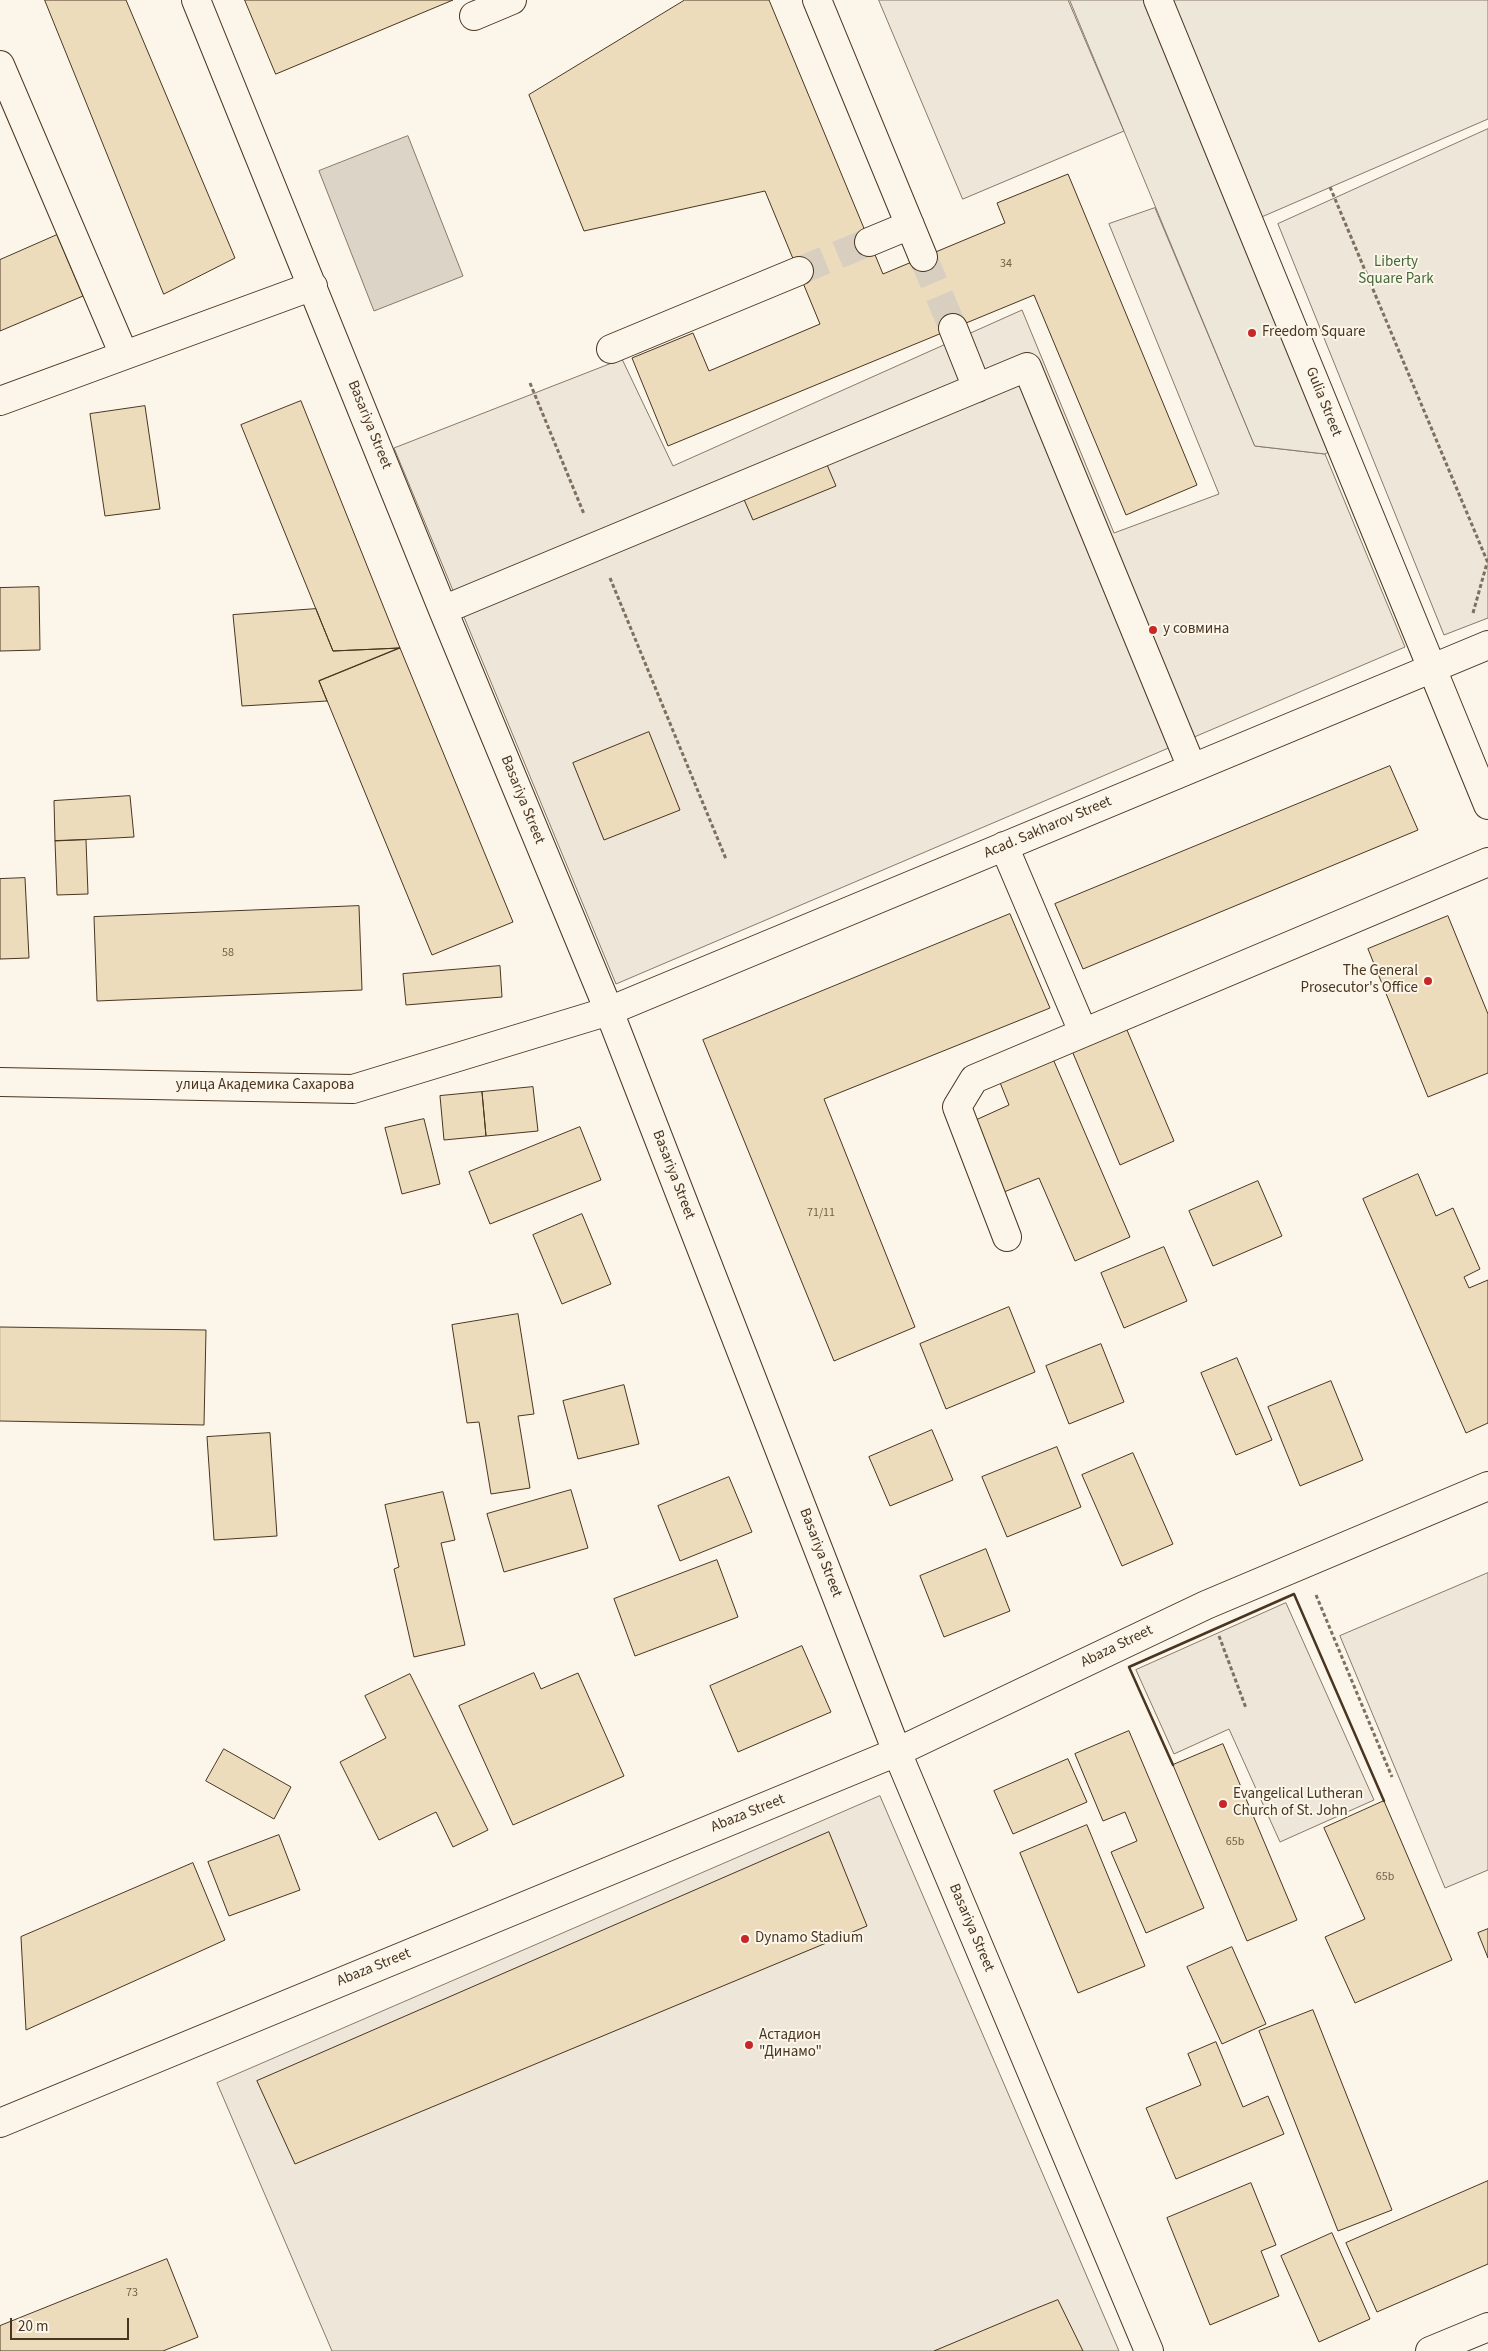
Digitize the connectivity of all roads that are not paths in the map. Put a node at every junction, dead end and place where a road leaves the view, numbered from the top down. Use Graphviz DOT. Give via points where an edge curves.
graph roads {
  1 [pos="196,0"];
  2 [pos="512,0"];
  3 [pos="817,0"];
  4 [pos="1158,0"];
  5 [pos="474,16"];
  6 [pos="0,65"];
  7 [pos="910,225"];
  8 [pos="870,242"];
  9 [pos="923,257"];
  10 [pos="799,271"];
  11 [pos="313,286"];
  12 [pos="953,328"];
  13 [pos="611,349"];
  14 [pos="124,355"];
  15 [pos="978,388"];
  16 [pos="0,401"];
  17 [pos="443,610"];
  18 [pos="1488,645"];
  19 [pos="1432,668"];
  20 [pos="1192,768"];
  21 [pos="1488,805"];
  22 [pos="1004,846"];
  23 [pos="1488,862"];
  24 [pos="609,1011"];
  25 [pos="1083,1032"];
  26 [pos="0,1082"];
  27 [pos="1007,1237"];
  28 [pos="1488,1486"];
  29 [pos="897,1752"];
  30 [pos="0,2123"];
  31 [pos="1488,2326"];
  32 [pos="1149,2351"];
  33 [pos="1430,2351"];
  1 -- 11 [label="street, Basariya Street"];
  2 -- 5 [label="street"];
  3 -- 7 [label="street"];
  4 -- 19 [label="street, Gulia Street"];
  6 -- 14 [label="street"];
  7 -- 8 [label="street"];
  7 -- 9 [label="street"];
  10 -- 13 [label="street"];
  11 -- 14 [label="street"];
  11 -- 17 [label="street, Basariya Street"];
  12 -- 15 [label="street"];
  14 -- 16 [label="street"];
  15 -- 17 [label="street"];
  15 -- 20 [label="street" via="1027,367"];
  17 -- 24 [label="street, Basariya Street"];
  18 -- 19 [label="street, Acad. Sakharov Street"];
  19 -- 20 [label="street, Acad. Sakharov Street"];
  19 -- 21 [label="street, Gulia Street"];
  20 -- 22 [label="street, Acad. Sakharov Street"];
  22 -- 24 [label="street, Acad. Sakharov Street"];
  22 -- 25 [label="street"];
  23 -- 25 [label="street"];
  24 -- 26 [label="street, улица Академика Сахарова" via="354,1089"];
  24 -- 29 [label="street, Basariya Street"];
  25 -- 27 [label="street" via="974,1078 957,1107"];
  28 -- 29 [label="street, Abaza Street" via="1206,1605"];
  29 -- 30 [label="street, Abaza Street"];
  29 -- 32 [label="street, Basariya Street"];
  31 -- 33 [label="street"];
}
